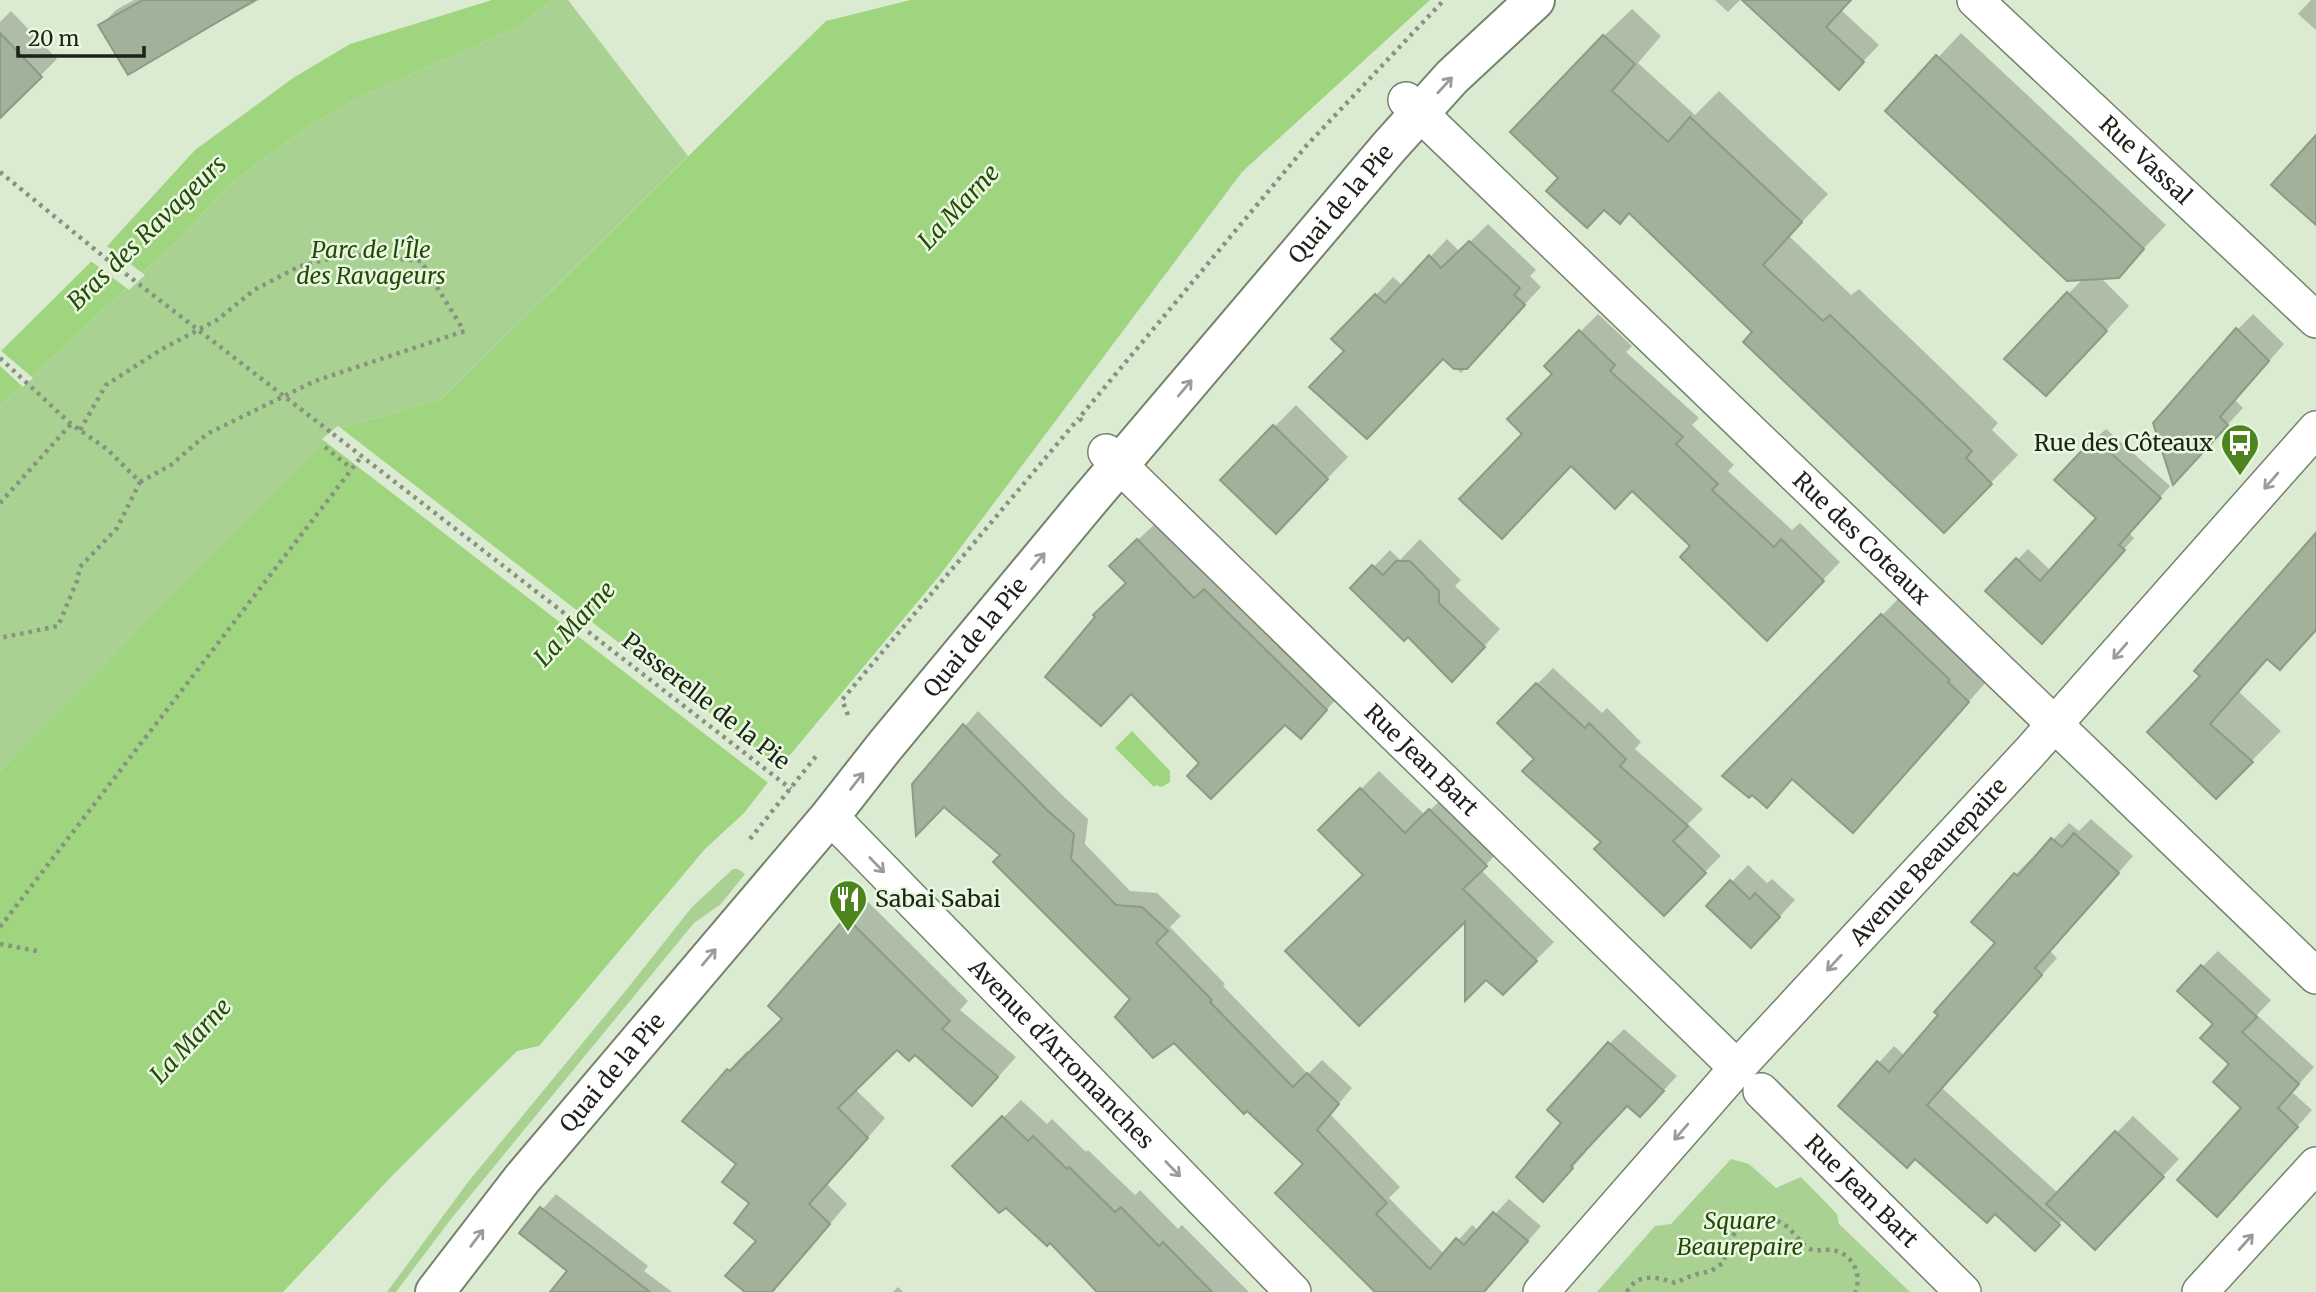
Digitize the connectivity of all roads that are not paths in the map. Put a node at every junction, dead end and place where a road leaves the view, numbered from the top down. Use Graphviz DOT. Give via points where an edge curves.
graph roads {
  1 [pos="1535,0"];
  2 [pos="1975,0"];
  3 [pos="1413,106"];
  4 [pos="2316,320"];
  5 [pos="2316,429"];
  6 [pos="1113,458"];
  7 [pos="2055,724"];
  8 [pos="830,816"];
  9 [pos="2316,976"];
  10 [pos="1749,1080"];
  11 [pos="2316,1165"];
  12 [pos="435,1292"];
  13 [pos="1293,1292"];
  14 [pos="1541,1292"];
  15 [pos="1963,1292"];
  16 [pos="2200,1292"];
  3 -- 1 [label="street, Quai de la Pie, one-way" via="1452,77"];
  2 -- 4 [label="street, Rue Vassal"];
  6 -- 3 [label="street, Quai de la Pie, one-way"];
  3 -- 7 [label="street, Rue des Coteaux"];
  5 -- 7 [label="street, Avenue Beaurepaire, one-way"];
  8 -- 6 [label="street, Quai de la Pie, one-way"];
  6 -- 10 [label="street, Rue Jean Bart"];
  7 -- 9 [label="street, Rue des Coteaux"];
  7 -- 10 [label="street, Avenue Beaurepaire, one-way"];
  12 -- 8 [label="street, Quai de la Pie, one-way" via="522,1179"];
  8 -- 13 [label="street, Avenue d'Arromanches, one-way"];
  10 -- 14 [label="street, Avenue Beaurepaire, one-way"];
  10 -- 15 [label="street, Rue Jean Bart"];
  16 -- 11 [label="street, one-way"];
}
